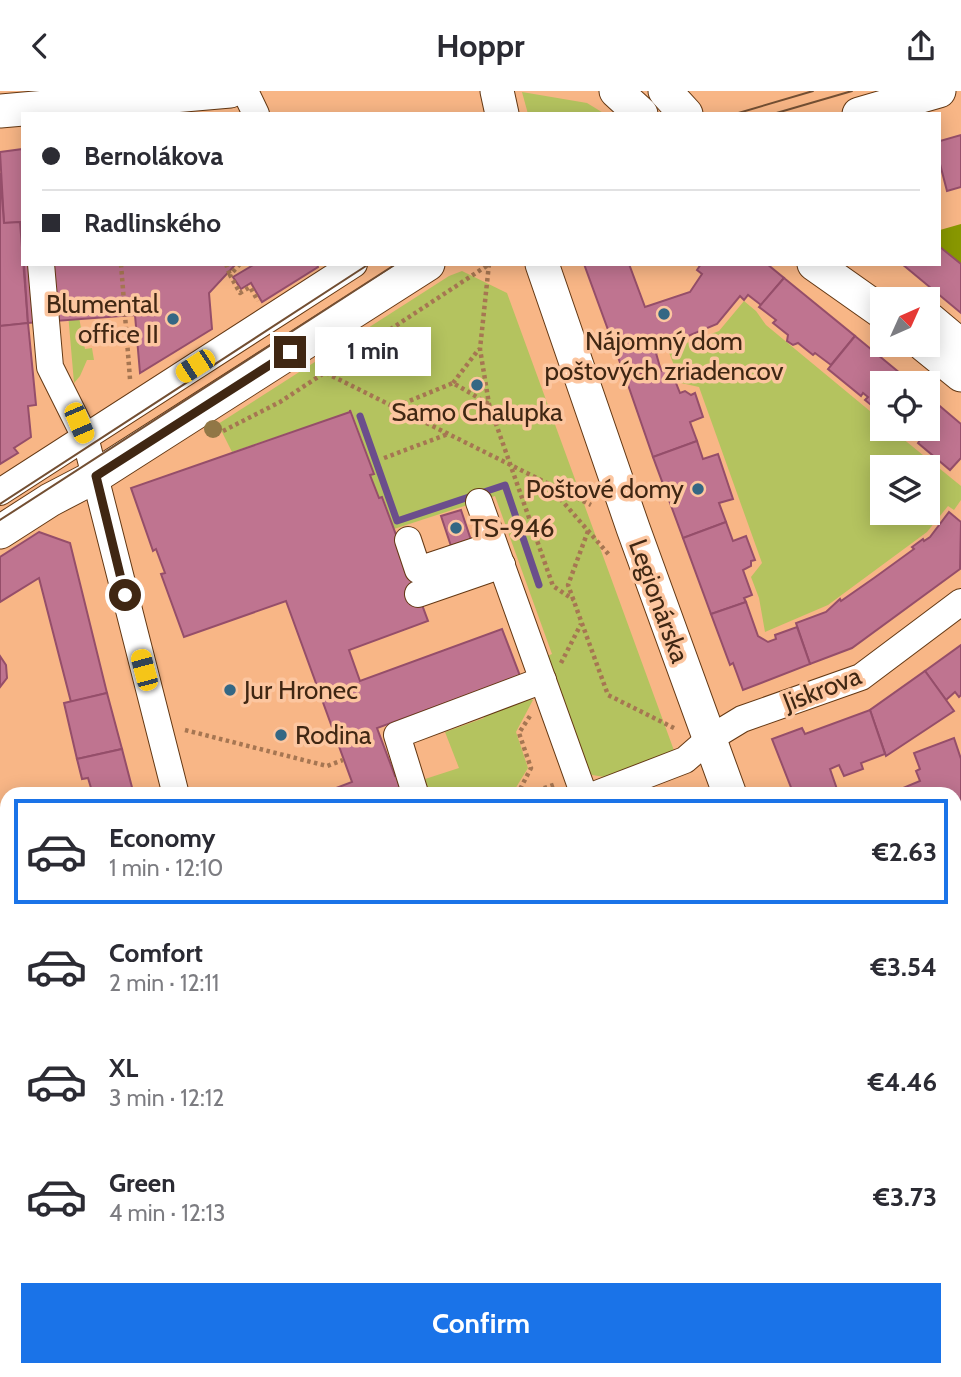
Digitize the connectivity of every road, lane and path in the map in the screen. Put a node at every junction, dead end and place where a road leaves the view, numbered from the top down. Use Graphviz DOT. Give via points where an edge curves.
graph roads {
  1 [pos="230,91"];
  2 [pos="245,91"];
  3 [pos="497,91"];
  4 [pos="616,91"];
  5 [pos="665,91"];
  6 [pos="939,91"];
  7 [pos="18,111"];
  8 [pos="255,112"];
  9 [pos="502,112"];
  10 [pos="639,112"];
  11 [pos="684,112"];
  12 [pos="866,112"];
  13 [pos="41,266"];
  14 [pos="121,266"];
  15 [pos="227,266"];
  16 [pos="238,266"];
  17 [pos="351,266"];
  18 [pos="425,266"];
  19 [pos="486,266"];
  20 [pos="489,266"];
  21 [pos="817,266"];
  22 [pos="855,266"];
  23 [pos="537,268"];
  24 [pos="230,275"];
  25 [pos="886,287"];
  26 [pos="870,304"];
  27 [pos="262,308"];
  28 [pos="940,328"];
  29 [pos="961,346"];
  30 [pos="480,349"];
  31 [pos="939,357"];
  32 [pos="128,364"];
  33 [pos="326,373"];
  34 [pos="961,375"];
  35 [pos="453,383"];
  36 [pos="489,404"];
  37 [pos="397,406"];
  38 [pos="221,432"];
  39 [pos="449,434"];
  40 [pos="85,437"];
  41 [pos="384,458"];
  42 [pos="510,465"];
  43 [pos="96,476"];
  44 [pos="548,484"];
  45 [pos="0,492"];
  46 [pos="479,502"];
  47 [pos="591,505"];
  48 [pos="588,531"];
  49 [pos="0,532"];
  50 [pos="408,540"];
  51 [pos="610,556"];
  52 [pos="502,565"];
  53 [pos="418,594"];
  54 [pos="574,600"];
  55 [pos="961,602"];
  56 [pos="582,623"];
  57 [pos="545,685"];
  58 [pos="674,728"];
  59 [pos="185,730"];
  60 [pos="709,739"];
  61 [pos="343,760"];
  62 [pos="174,787"];
  63 [pos="413,787"];
  64 [pos="521,787"];
  65 [pos="585,787"];
  66 [pos="589,787"];
  67 [pos="727,787"];
  1 -- 7 [label="main road"];
  2 -- 8 [label="street"];
  3 -- 9 [label="main road"];
  4 -- 10 [label="main road"];
  5 -- 11 [label="main road"];
  6 -- 12 [label="main road"];
  13 -- 40 [label="street" via="50,367"];
  14 -- 32 [label="path"];
  15 -- 24 [label="path"];
  16 -- 24 [label="path"];
  17 -- 40 [label="street"];
  18 -- 43 [label="main road"];
  19 -- 33 [label="path"];
  20 -- 30 [label="path"];
  21 -- 26 [label="main road"];
  22 -- 25 [label="main road"];
  23 -- 60 [label="main road, Legionárska"];
  24 -- 27 [label="path" via="240,293 250,287"];
  28 -- 29 [label="main road"];
  30 -- 35 [label="path"];
  30 -- 36 [label="path"];
  31 -- 34 [label="main road"];
  33 -- 37 [label="path"];
  33 -- 38 [label="path"];
  35 -- 36 [label="path"];
  35 -- 37 [label="path"];
  36 -- 42 [label="path"];
  37 -- 39 [label="path"];
  39 -- 41 [label="path"];
  39 -- 42 [label="path"];
  40 -- 43 [label="street"];
  40 -- 45 [label="street"];
  42 -- 44 [label="path"];
  42 -- 54 [label="path" via="553,586"];
  43 -- 49 [label="main road"];
  43 -- 62 [label="street"];
  44 -- 47 [label="path"];
  44 -- 48 [label="path"];
  46 -- 52 [label="street"];
  48 -- 51 [label="path"];
  48 -- 54 [label="path" via="568,585"];
  50 -- 52 [label="street" via="418,570 481,549"];
  52 -- 53 [label="street"];
  52 -- 57 [label="street"];
  54 -- 56 [label="path"];
  55 -- 60 [label="street, Jiskrova" via="861,677 743,719"];
  56 -- 57 [label="path"];
  56 -- 58 [label="path" via="608,695"];
  57 -- 63 [label="street" via="397,735"];
  57 -- 64 [label="path" via="519,733 531,768"];
  57 -- 65 [label="street"];
  59 -- 61 [label="path" via="327,766"];
  60 -- 66 [label="street" via="685,760"];
  60 -- 67 [label="main road, Legionárska"];
}
